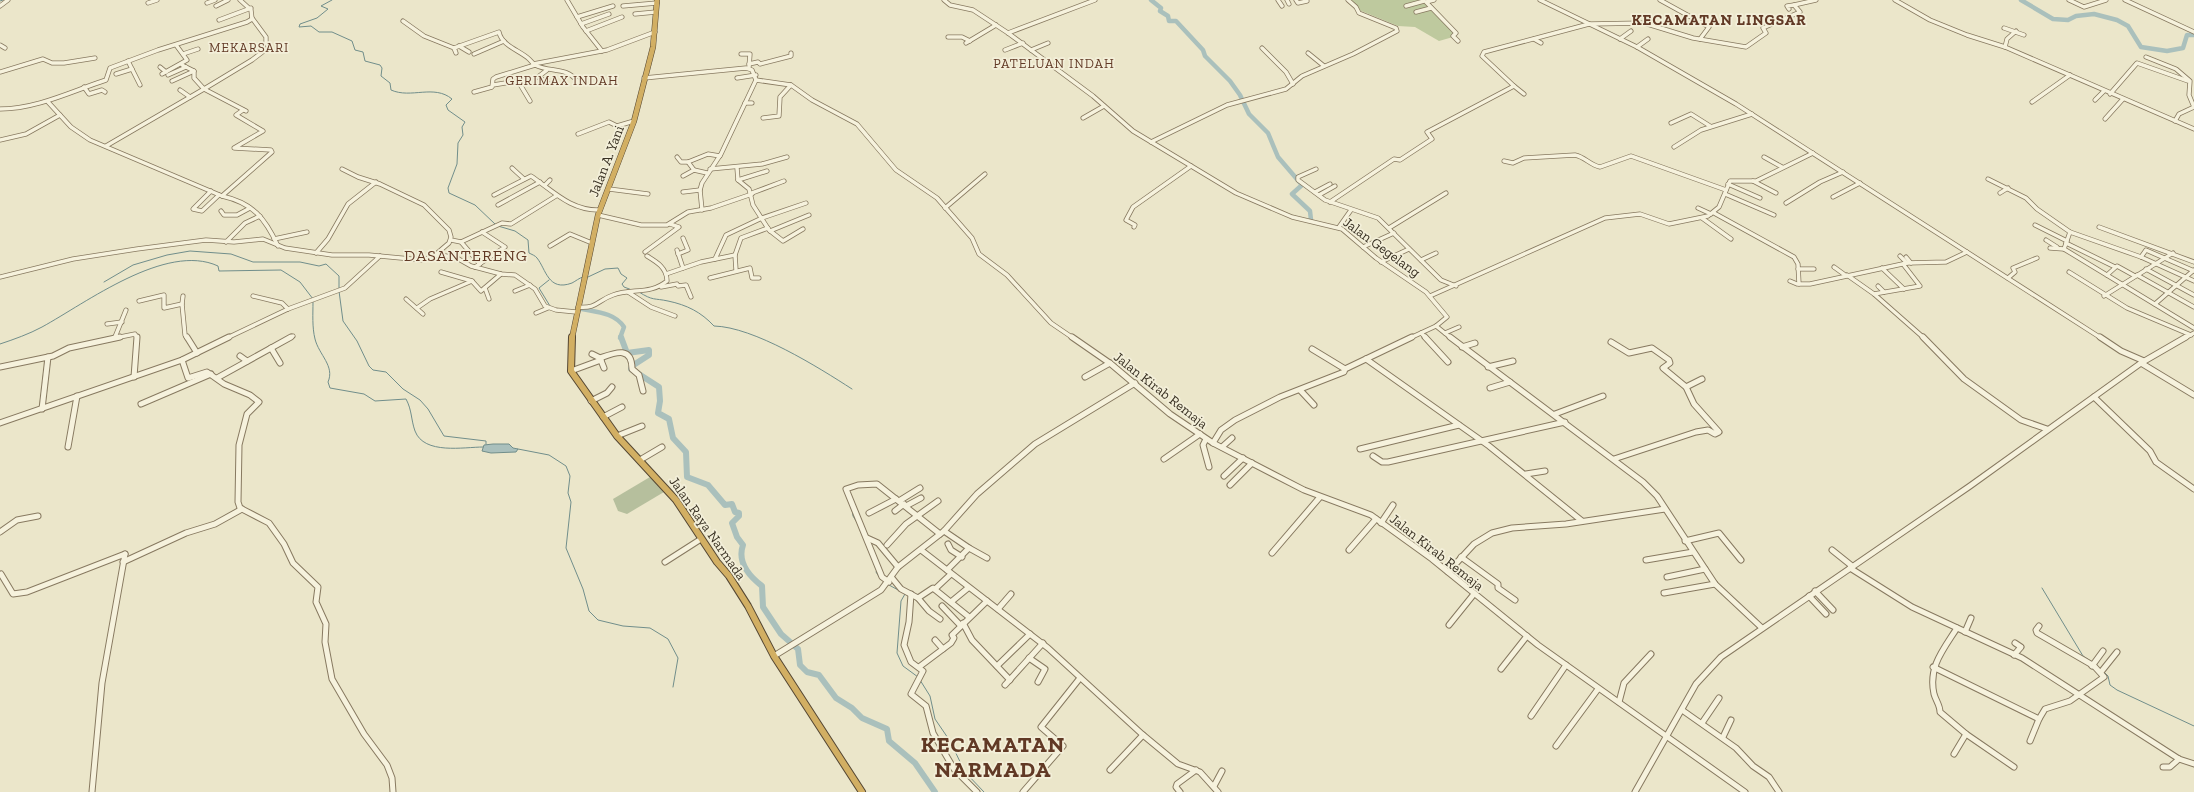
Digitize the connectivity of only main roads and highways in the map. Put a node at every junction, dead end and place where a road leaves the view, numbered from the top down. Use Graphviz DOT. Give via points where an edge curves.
graph roads {
  1 [pos="657,1"];
  2 [pos="571,371"];
  3 [pos="862,792"];
  1 -- 2 [label="highway, Jalan A. Yani" via="653,47 634,121 599,213 583,280 572,345"];
  2 -- 3 [label="highway, Jalan Raya Narmada" via="617,436 676,500 748,606 774,656"];
}
